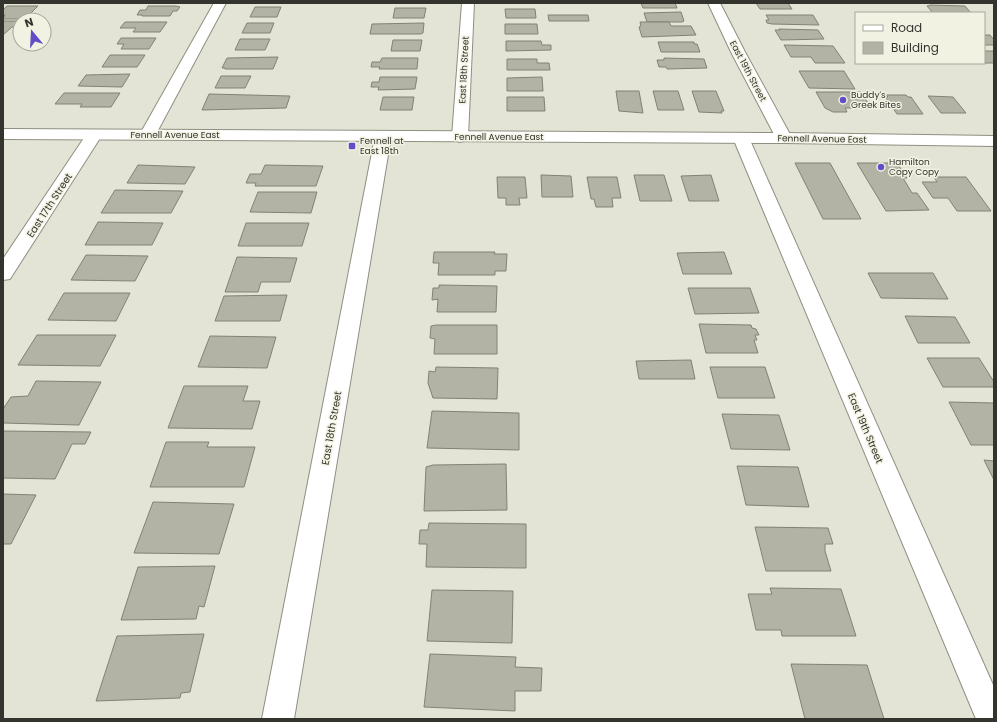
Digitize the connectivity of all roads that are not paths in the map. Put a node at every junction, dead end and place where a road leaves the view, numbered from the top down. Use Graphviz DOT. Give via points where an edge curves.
graph roads {
  1 [pos="220,3"];
  2 [pos="468,3"];
  3 [pos="714,3"];
  4 [pos="3,134"];
  5 [pos="148,134"];
  6 [pos="94,135"];
  7 [pos="384,137"];
  8 [pos="460,137"];
  9 [pos="741,138"];
  10 [pos="784,138"];
  11 [pos="994,142"];
  12 [pos="3,274"];
  13 [pos="278,719"];
  14 [pos="992,719"];
  1 -- 5 [label="street"];
  2 -- 8 [label="street, East 18th Street"];
  3 -- 10 [label="street, East 19th Street"];
  4 -- 6 [label="street, Fennell Avenue East"];
  5 -- 6 [label="street, Fennell Avenue East"];
  5 -- 7 [label="street, Fennell Avenue East"];
  6 -- 12 [label="street, East 17th Street"];
  7 -- 8 [label="street, Fennell Avenue East"];
  7 -- 13 [label="street, East 18th Street"];
  8 -- 9 [label="street, Fennell Avenue East"];
  9 -- 10 [label="street, Fennell Avenue East"];
  9 -- 14 [label="street, East 19th Street"];
  10 -- 11 [label="street, Fennell Avenue East"];
}
